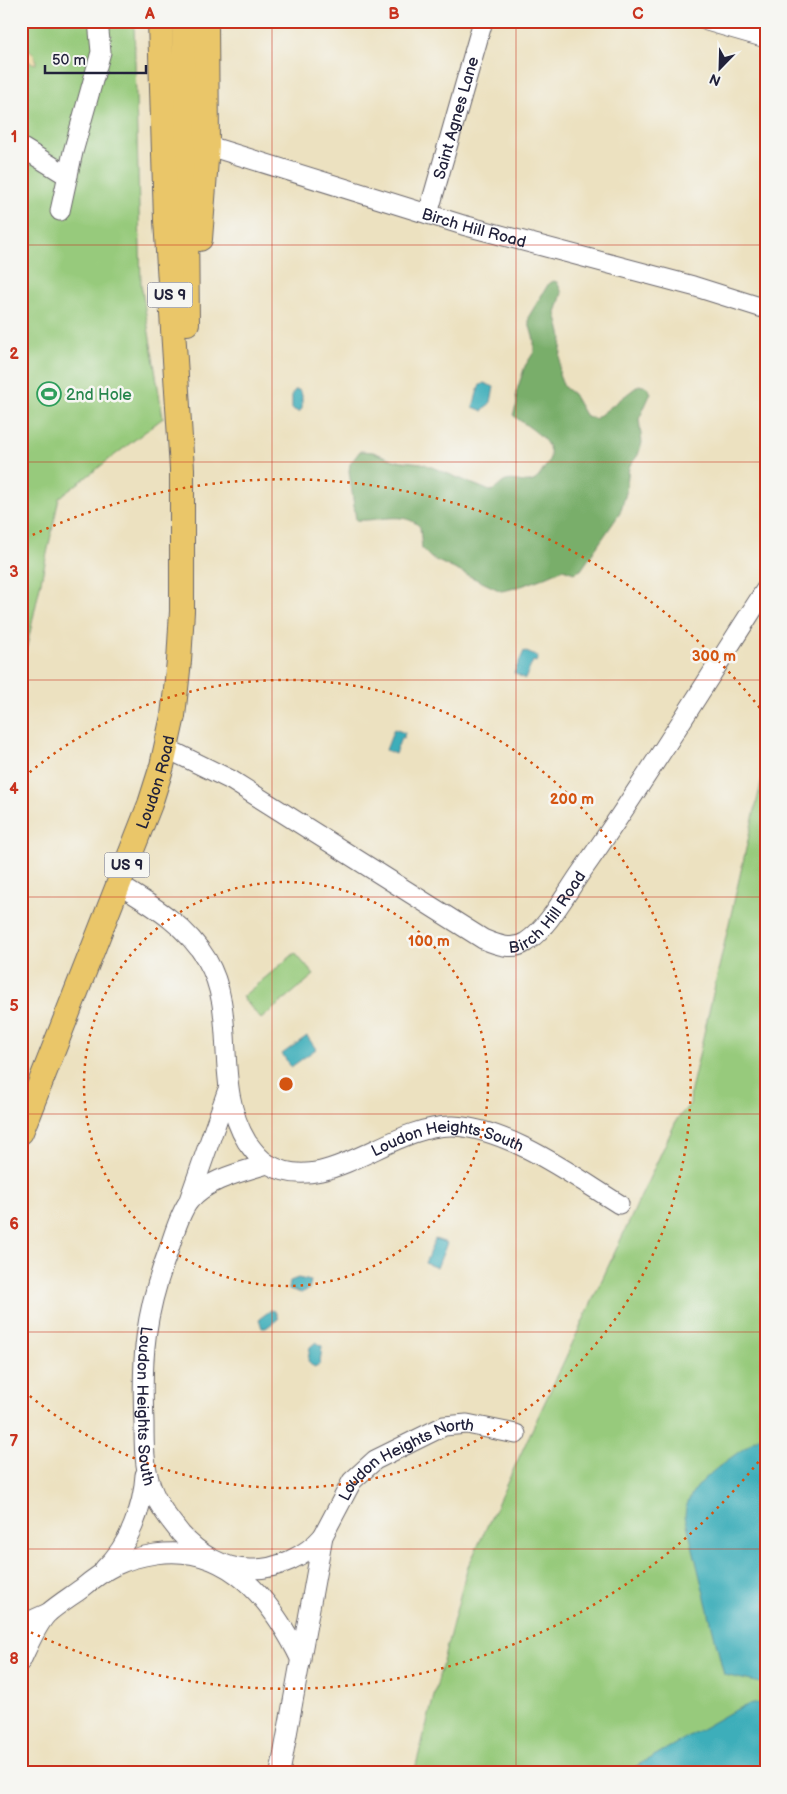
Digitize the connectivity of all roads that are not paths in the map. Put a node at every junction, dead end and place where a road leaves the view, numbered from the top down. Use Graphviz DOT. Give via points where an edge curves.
graph roads {
  1 [pos="98,21"];
  2 [pos="184,21"];
  3 [pos="206,21"];
  4 [pos="483,21"];
  5 [pos="707,21"];
  6 [pos="160,24"];
  7 [pos="766,38"];
  8 [pos="196,142"];
  9 [pos="21,147"];
  10 [pos="68,176"];
  11 [pos="60,211"];
  12 [pos="428,214"];
  13 [pos="766,309"];
  14 [pos="182,469"];
  15 [pos="766,588"];
  16 [pos="166,748"];
  17 [pos="119,885"];
  18 [pos="228,1088"];
  19 [pos="21,1132"];
  20 [pos="267,1164"];
  21 [pos="188,1202"];
  22 [pos="619,1204"];
  23 [pos="516,1434"];
  24 [pos="145,1466"];
  25 [pos="323,1536"];
  26 [pos="215,1560"];
  27 [pos="101,1571"];
  28 [pos="48,1614"];
  29 [pos="21,1625"];
  30 [pos="301,1660"];
  31 [pos="21,1661"];
  32 [pos="280,1773"];
  1 -- 10 [label="street" via="101,52"];
  2 -- 8 [label="main road, US 9"];
  3 -- 8 [label="main road"];
  4 -- 12 [label="street, Saint Agnes Lane"];
  5 -- 7 [label="street"];
  6 -- 8 [label="main road" via="171,122 176,132"];
  6 -- 14 [label="main road, US 9" via="166,220"];
  8 -- 12 [label="street, Birch Hill Road"];
  8 -- 14 [label="main road, US 9" via="187,340 187,420"];
  9 -- 10 [label="street"];
  10 -- 11 [label="street"];
  12 -- 13 [label="street, Birch Hill Road"];
  14 -- 16 [label="main road, Loudon Road / US 9" via="180,653"];
  15 -- 16 [label="street, Birch Hill Road" via="595,852 539,930 516,946 499,946 483,939 231,780"];
  16 -- 17 [label="main road, Loudon Road / US 9" via="150,804"];
  17 -- 18 [label="street, Loudon Heights South" via="180,926 210,966 221,1001"];
  17 -- 19 [label="main road, Loudon Road / US 9"];
  18 -- 20 [label="street, Loudon Heights South" via="240,1129 252,1149"];
  18 -- 21 [label="street, Loudon Heights South"];
  20 -- 21 [label="street" via="210,1185"];
  20 -- 22 [label="street, Loudon Heights South" via="284,1170 315,1173 341,1165 408,1134 435,1127 464,1127 493,1135 536,1154"];
  21 -- 24 [label="street, Loudon Heights South" via="156,1284 144,1342"];
  23 -- 25 [label="street, Loudon Heights North" via="474,1425 451,1424 383,1455 352,1481"];
  24 -- 26 [label="street, Loudon Heights South" via="154,1494 172,1523 190,1544"];
  24 -- 27 [label="street" via="144,1490 135,1518 117,1554"];
  25 -- 26 [label="street, Loudon Heights North" via="300,1555 267,1568 242,1569"];
  25 -- 30 [label="street, Loudon Heights North"];
  26 -- 27 [label="street, Loudon Heights North" via="192,1554 162,1553 135,1558"];
  26 -- 30 [label="street, Loudon Heights North" via="241,1577 263,1599 290,1636"];
  27 -- 28 [label="street, Loudon Heights North"];
  28 -- 29 [label="street, Loudon Heights North"];
  28 -- 31 [label="street, Loudon Heights North"];
  30 -- 32 [label="street, Loudon Heights North"];
}
